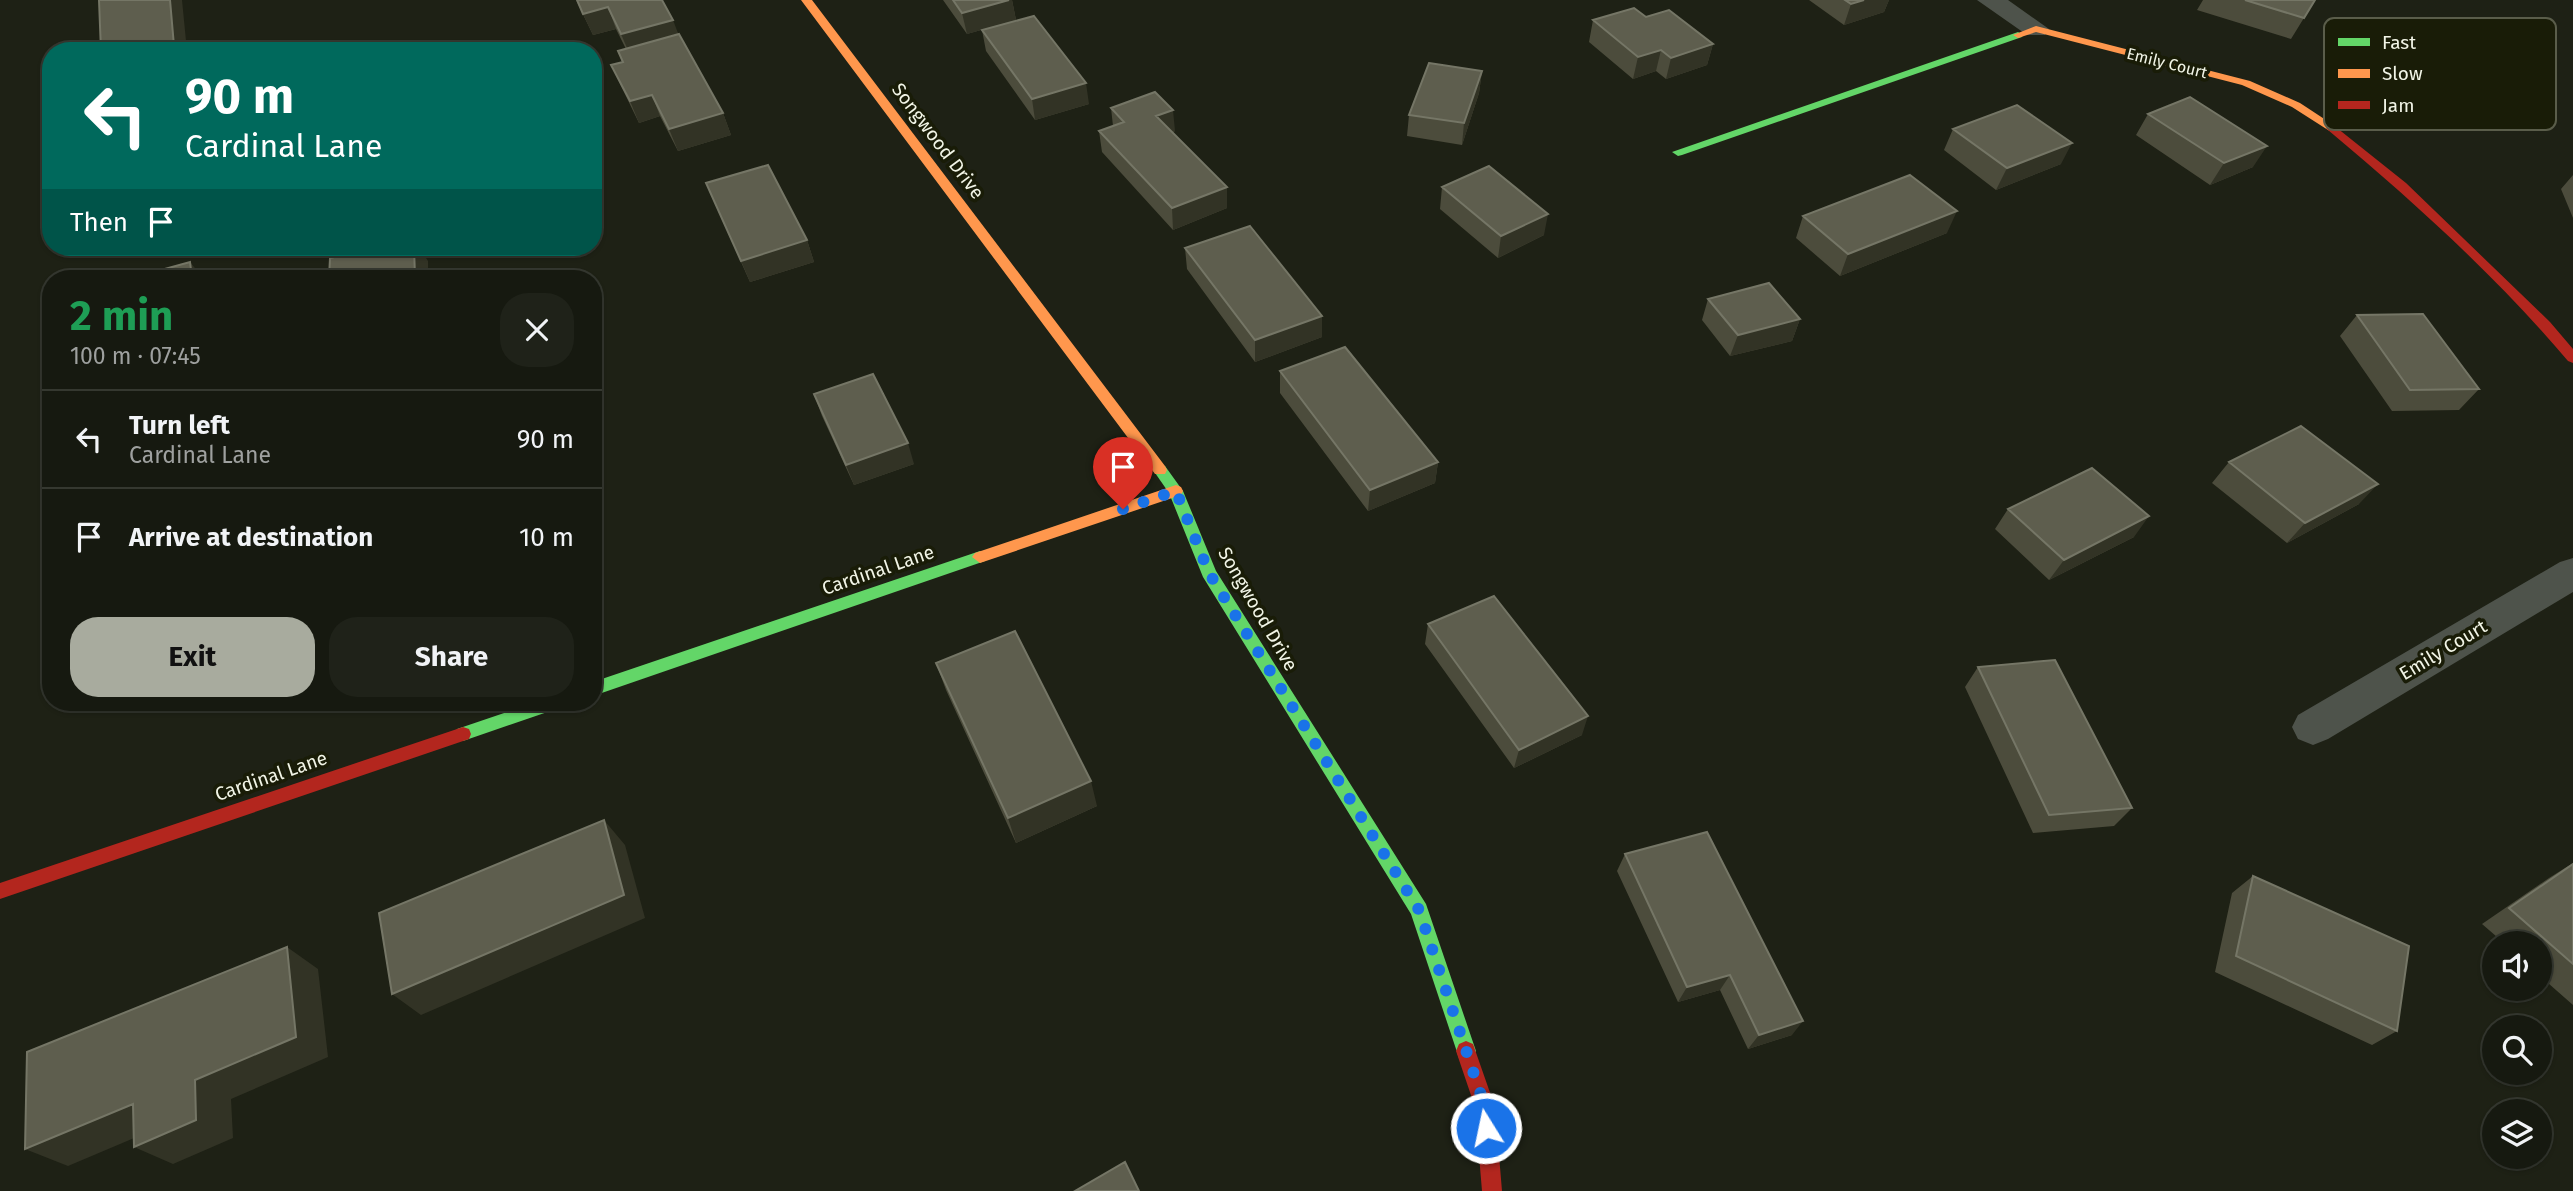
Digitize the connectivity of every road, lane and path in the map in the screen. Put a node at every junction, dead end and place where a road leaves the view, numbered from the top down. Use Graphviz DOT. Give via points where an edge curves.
graph roads {
  1 [pos="806,0"];
  2 [pos="1990,0"];
  3 [pos="2036,29"];
  4 [pos="2324,123"];
  5 [pos="2335,130"];
  6 [pos="1678,152"];
  7 [pos="2573,358"];
  8 [pos="1176,491"];
  9 [pos="2573,573"];
  10 [pos="602,686"];
  11 [pos="529,711"];
  12 [pos="2313,727"];
  13 [pos="0,891"];
  14 [pos="1492,1191"];
  1 -- 8 [label="street, Songwood Drive"];
  2 -- 3 [label="street"];
  3 -- 4 [label="street, Emily Court" via="2246,83"];
  3 -- 6 [label="street"];
  5 -- 7 [label="street, Emily Court" via="2402,186 2545,324"];
  8 -- 10 [label="street, Cardinal Lane"];
  8 -- 14 [label="street, Songwood Drive" via="1209,573 1419,910 1485,1107"];
  9 -- 12 [label="street, Emily Court"];
  11 -- 13 [label="street, Cardinal Lane"];
}
